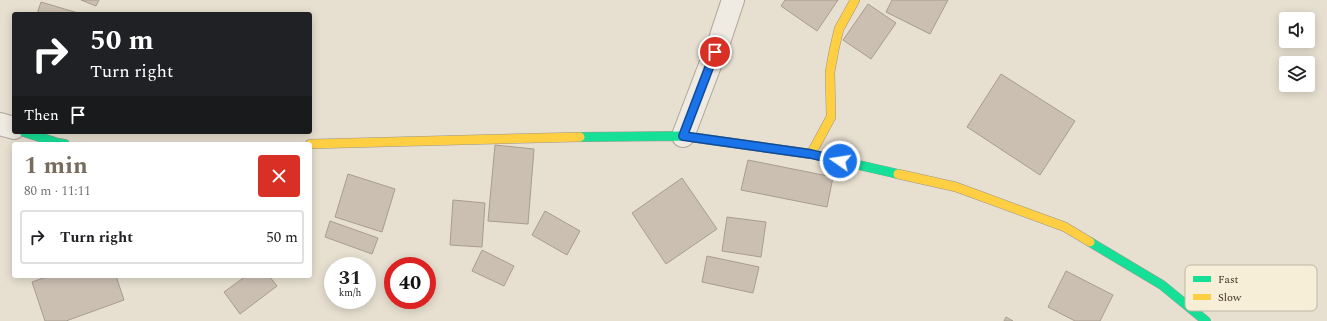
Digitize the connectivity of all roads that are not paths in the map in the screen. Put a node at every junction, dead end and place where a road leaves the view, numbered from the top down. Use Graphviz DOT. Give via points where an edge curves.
graph roads {
  1 [pos="733,0"];
  2 [pos="855,0"];
  3 [pos="0,124"];
  4 [pos="12,127"];
  5 [pos="30,134"];
  6 [pos="683,136"];
  7 [pos="52,142"];
  8 [pos="312,144"];
  9 [pos="811,154"];
  10 [pos="1185,304"];
  11 [pos="1194,311"];
  12 [pos="1206,321"];
  1 -- 6 [label="street"];
  2 -- 9 [label="street" via="839,29 834,50 830,72 830,117"];
  3 -- 4 [label="street"];
  5 -- 7 [label="street"];
  6 -- 8 [label="street"];
  6 -- 9 [label="street"];
  9 -- 10 [label="street" via="956,187 1065,227 1162,285"];
  11 -- 12 [label="street"];
}
